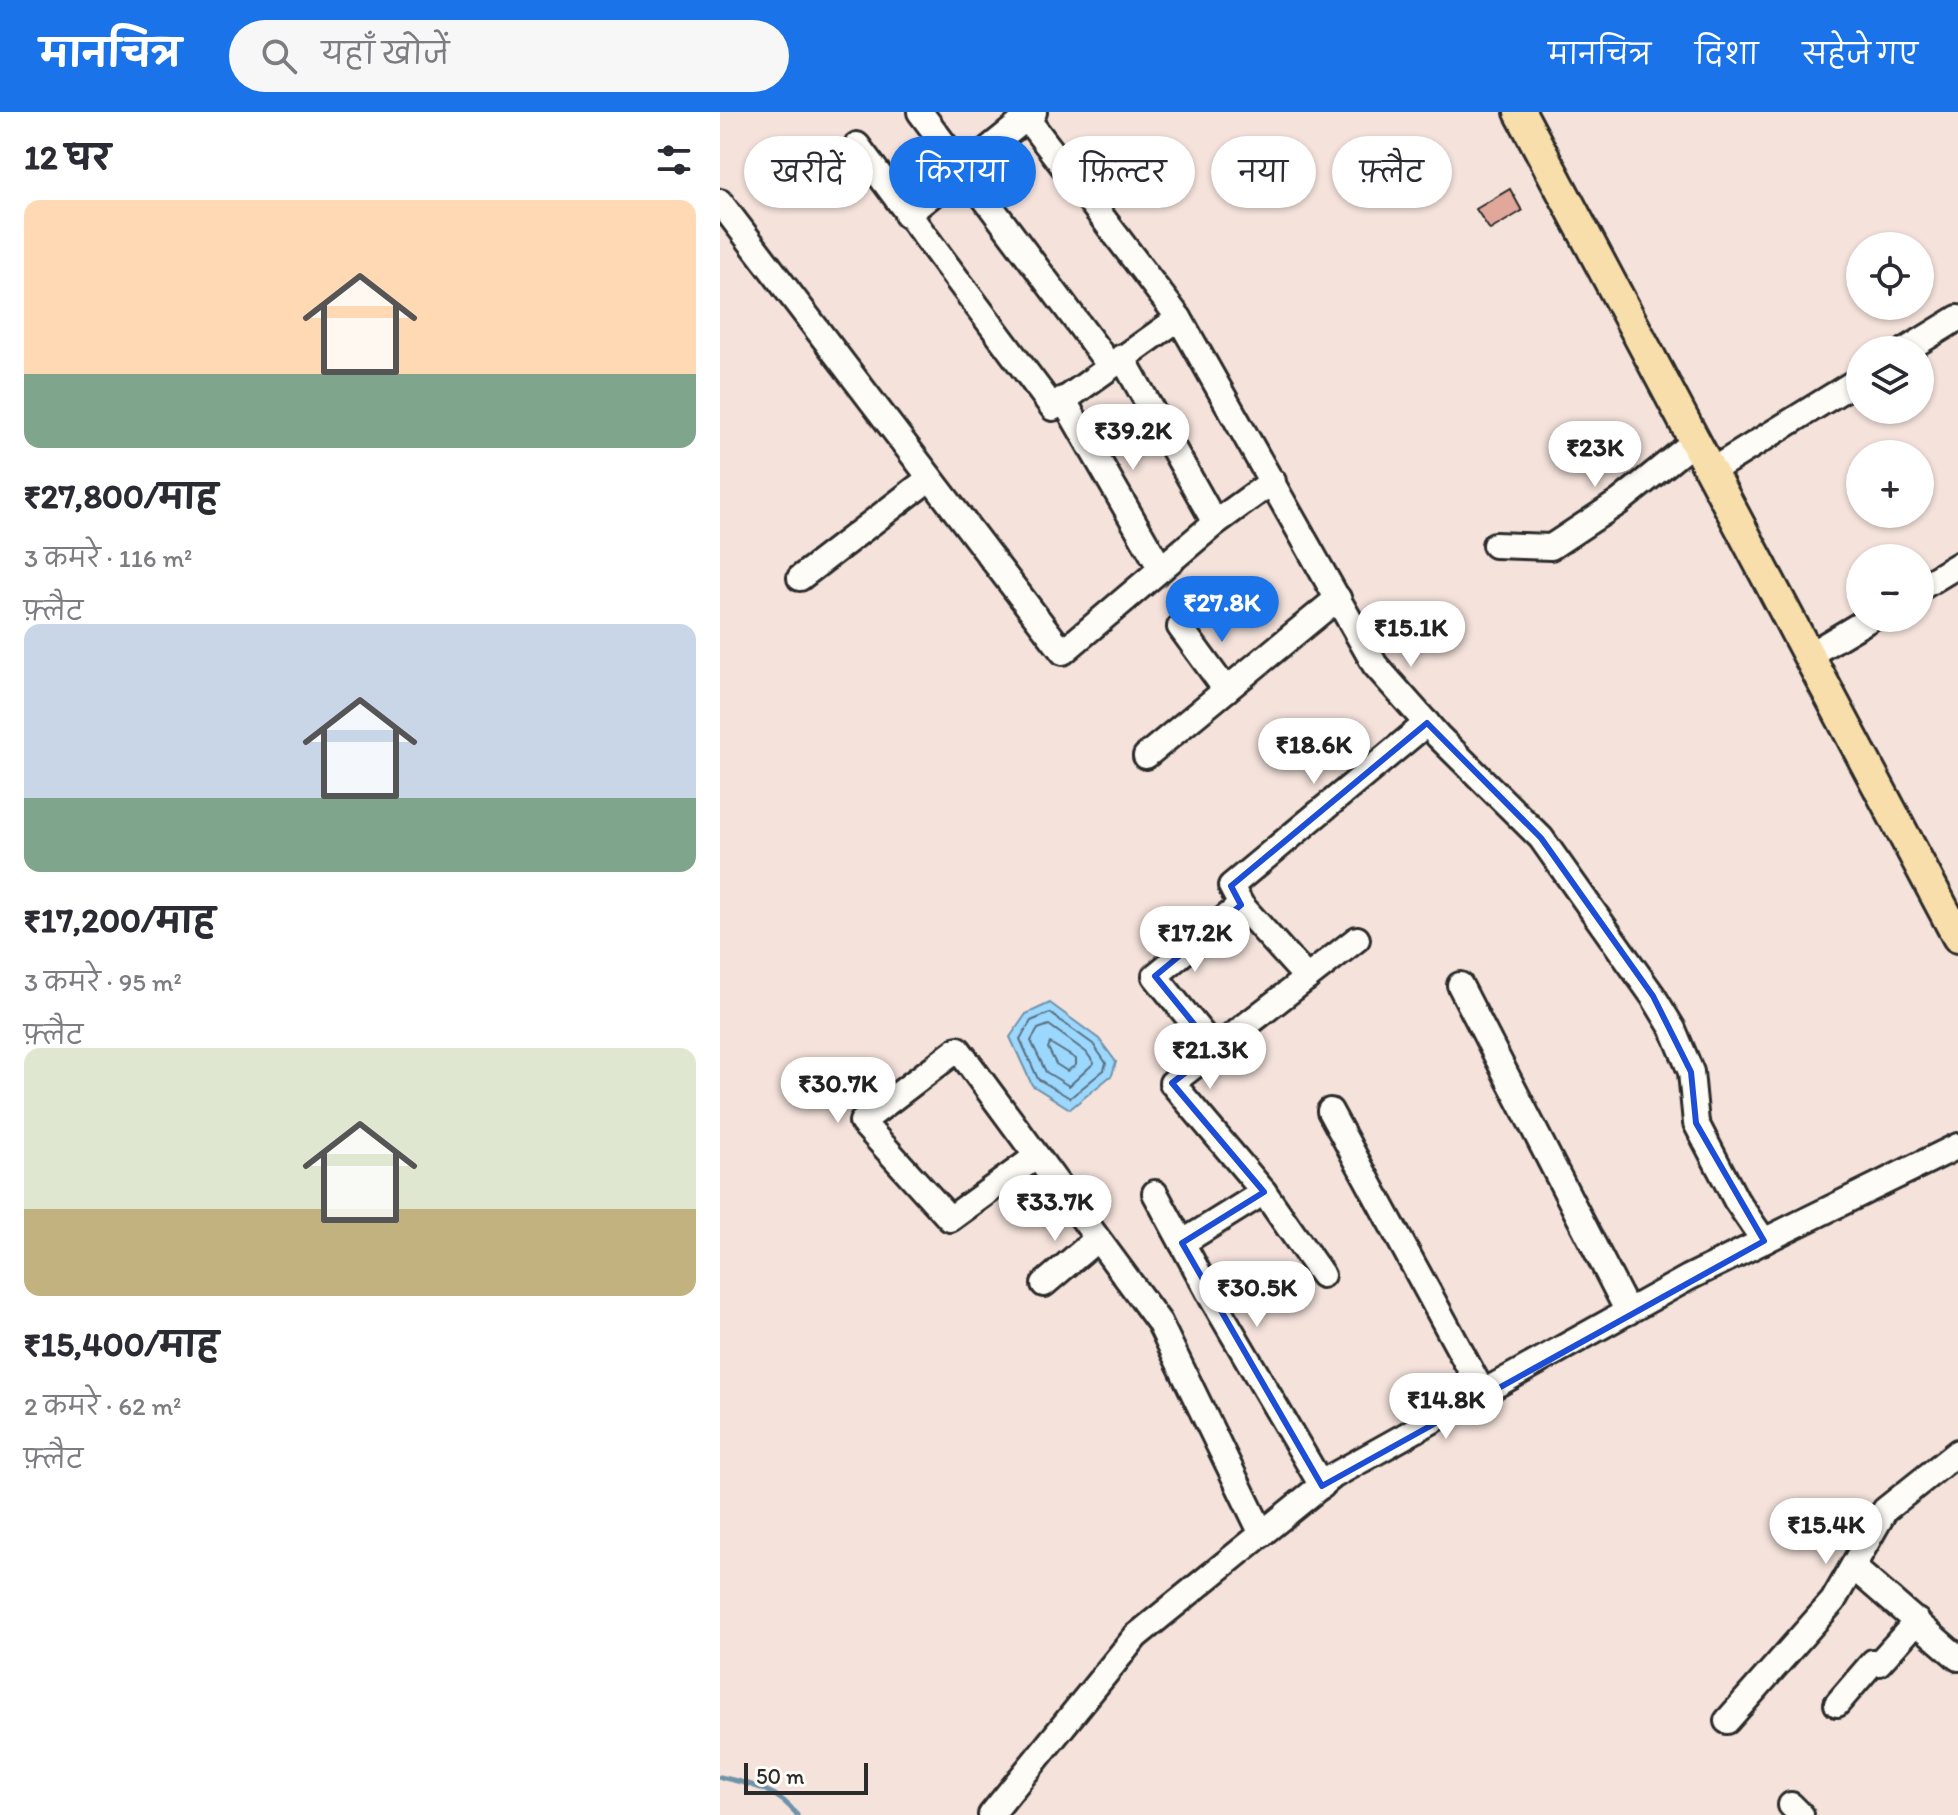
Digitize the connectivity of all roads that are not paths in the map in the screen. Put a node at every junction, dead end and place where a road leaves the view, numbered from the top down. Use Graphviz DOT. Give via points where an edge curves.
graph roads {
  1 [pos="920,112"];
  2 [pos="1520,112"];
  3 [pos="1027,114"];
  4 [pos="939,136"];
  5 [pos="1002,136"];
  6 [pos="873,167"];
  7 [pos="720,202"];
  8 [pos="916,208"];
  9 [pos="995,208"];
  10 [pos="907,215"];
  11 [pos="1179,318"];
  12 [pos="1958,318"];
  13 [pos="1929,336"];
  14 [pos="1116,362"];
  15 [pos="1846,388"];
  16 [pos="1063,399"];
  17 [pos="1695,441"];
  18 [pos="1711,471"];
  19 [pos="930,478"];
  20 [pos="1273,481"];
  21 [pos="1215,523"];
  22 [pos="1495,545"];
  23 [pos="1958,565"];
  24 [pos="1161,569"];
  25 [pos="800,578"];
  26 [pos="1934,580"];
  27 [pos="1338,598"];
  28 [pos="1180,627"];
  29 [pos="1848,632"];
  30 [pos="1809,655"];
  31 [pos="1226,690"];
  32 [pos="1427,723"];
  33 [pos="1146,756"];
  34 [pos="1241,905"];
  35 [pos="1958,937"];
  36 [pos="1357,939"];
  37 [pos="1307,978"];
  38 [pos="1460,985"];
  39 [pos="1215,1050"];
  40 [pos="1330,1111"];
  41 [pos="1958,1146"];
  42 [pos="1037,1156"];
  43 [pos="1264,1192"];
  44 [pos="1155,1193"];
  45 [pos="1097,1239"];
  46 [pos="1764,1241"];
  47 [pos="1182,1243"];
  48 [pos="1322,1275"];
  49 [pos="1044,1284"];
  50 [pos="1628,1312"];
  51 [pos="1483,1393"];
  52 [pos="1958,1452"];
  53 [pos="1322,1486"];
  54 [pos="1262,1534"];
  55 [pos="1853,1567"];
  56 [pos="1917,1621"];
  57 [pos="1958,1658"];
  58 [pos="1837,1704"];
  59 [pos="1727,1721"];
  60 [pos="991,1815"];
  1 -- 4 [label="street"];
  2 -- 17 [label="main road"];
  3 -- 5 [label="street"];
  3 -- 11 [label="street"];
  6 -- 10 [label="street"];
  7 -- 19 [label="street"];
  8 -- 10 [label="street"];
  9 -- 14 [label="street"];
  10 -- 16 [label="street" via="1053,408"];
  11 -- 14 [label="street"];
  11 -- 20 [label="street"];
  12 -- 13 [label="street"];
  14 -- 16 [label="street"];
  14 -- 21 [label="street"];
  15 -- 18 [label="street"];
  16 -- 24 [label="street"];
  17 -- 18 [label="main road"];
  17 -- 22 [label="street" via="1619,502 1551,547"];
  18 -- 30 [label="main road"];
  19 -- 24 [label="street" via="1063,652"];
  19 -- 25 [label="street"];
  20 -- 21 [label="street"];
  20 -- 27 [label="street"];
  21 -- 24 [label="street"];
  23 -- 26 [label="street"];
  27 -- 31 [label="street"];
  27 -- 32 [label="street" via="1375,665"];
  28 -- 31 [label="street"];
  29 -- 30 [label="street"];
  30 -- 35 [label="main road"];
  31 -- 33 [label="street"];
  32 -- 34 [label="street" via="1231,886"];
  32 -- 46 [label="street" via="1541,838 1653,996 1691,1072 1696,1123"];
  34 -- 37 [label="street"];
  34 -- 39 [label="street" via="1155,976"];
  36 -- 37 [label="street"];
  37 -- 39 [label="street"];
  38 -- 50 [label="street"];
  39 -- 43 [label="street" via="1172,1083"];
  40 -- 51 [label="street"];
  41 -- 46 [label="street"];
  42 -- 42 [label="street" via="950,1219 862,1122 958,1049"];
  42 -- 45 [label="street"];
  43 -- 47 [label="street"];
  43 -- 48 [label="street"];
  44 -- 47 [label="street"];
  45 -- 49 [label="street"];
  45 -- 54 [label="street" via="1159,1322"];
  46 -- 50 [label="street"];
  47 -- 53 [label="street"];
  50 -- 51 [label="street"];
  51 -- 53 [label="street"];
  52 -- 55 [label="street" via="1885,1510"];
  53 -- 54 [label="street"];
  54 -- 60 [label="street" via="1136,1636"];
  55 -- 56 [label="street"];
  55 -- 59 [label="street" via="1833,1601"];
  56 -- 57 [label="street"];
  56 -- 58 [label="street"];
}
